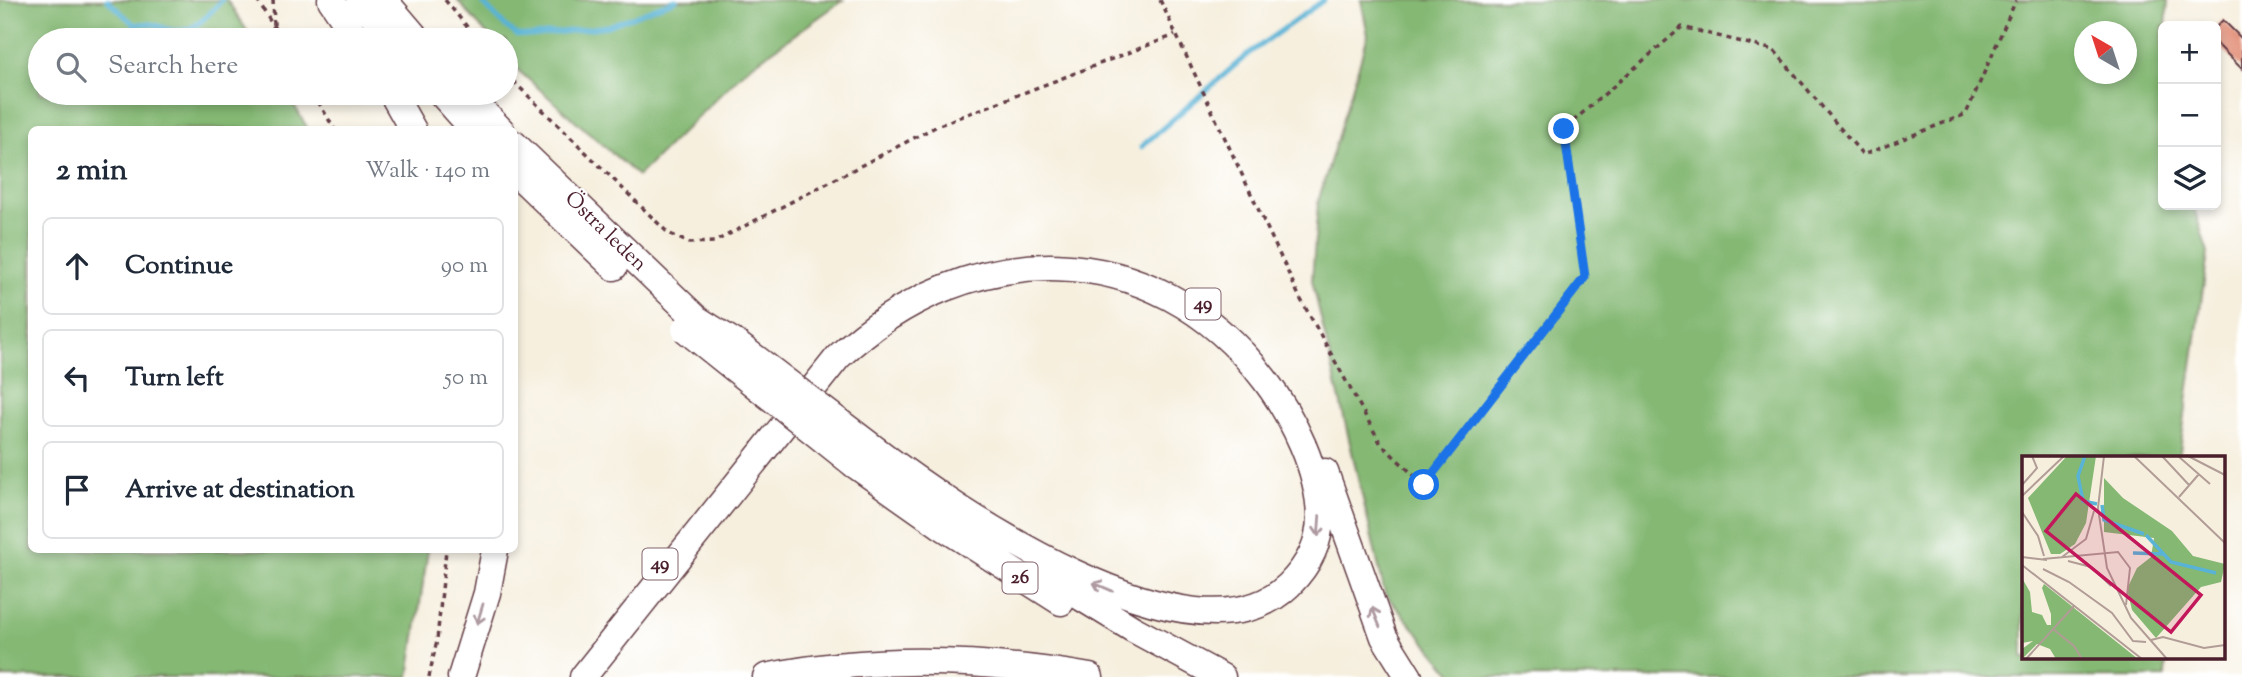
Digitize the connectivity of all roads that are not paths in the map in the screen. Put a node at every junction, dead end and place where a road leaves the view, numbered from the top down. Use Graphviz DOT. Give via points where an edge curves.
graph roads {
  1 [pos="331,0"];
  2 [pos="360,0"];
  3 [pos="384,0"];
  4 [pos="350,28"];
  5 [pos="384,28"];
  6 [pos="408,28"];
  7 [pos="399,105"];
  8 [pos="452,105"];
  9 [pos="477,105"];
  10 [pos="411,126"];
  11 [pos="470,126"];
  12 [pos="496,126"];
  13 [pos="518,148"];
  14 [pos="518,175"];
  15 [pos="691,324"];
  16 [pos="864,455"];
  17 [pos="494,553"];
  18 [pos="461,677"];
  19 [pos="568,677"];
  20 [pos="583,677"];
  21 [pos="766,677"];
  22 [pos="1090,677"];
  23 [pos="1194,677"];
  24 [pos="1222,677"];
  25 [pos="1409,677"];
  1 -- 4 [label="highway"];
  2 -- 5 [label="highway"];
  3 -- 6 [label="highway"];
  7 -- 10 [label="highway"];
  8 -- 11 [label="highway"];
  9 -- 12 [label="highway"];
  13 -- 15 [label="highway, Östra leden / 26"];
  14 -- 15 [label="highway, 26" via="621,274"];
  15 -- 16 [label="highway, 26, bridge"];
  20 -- 16 [label="highway, 49, one-way" via="838,357 863,334 918,298 947,284 1003,270 1064,267 1138,283 1200,315 1232,341 1273,391 1308,460 1318,506 1318,540 1295,579 1261,605 1212,615 1167,611 1021,546"];
  16 -- 23 [label="highway, 26" via="1022,579"];
  16 -- 24 [label="highway, 26" via="980,536"];
  17 -- 18 [label="highway, one-way"];
  25 -- 19 [label="highway, 49, one-way" via="1384,638 1304,421 1268,362 1216,312 1184,292 1105,261 1065,255 1023,255 970,264 889,301 852,328 814,367"];
  21 -- 22 [label="highway" via="799,670 939,662 1009,665"];
}
